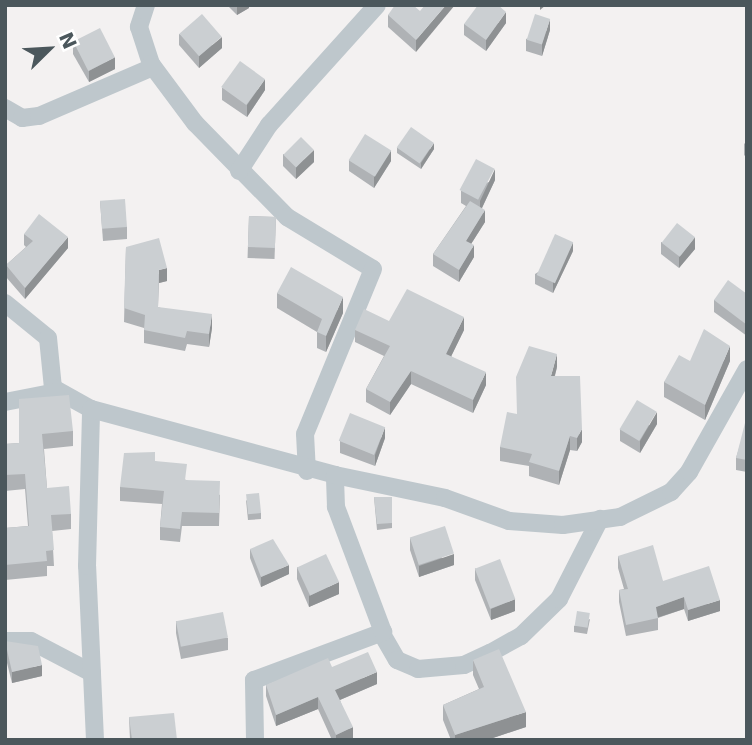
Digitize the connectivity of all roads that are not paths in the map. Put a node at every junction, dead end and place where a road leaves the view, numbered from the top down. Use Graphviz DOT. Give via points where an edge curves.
graph roads {
  1 [pos="146,5"];
  2 [pos="377,5"];
  3 [pos="153,67"];
  4 [pos="5,108"];
  5 [pos="239,172"];
  6 [pos="5,303"];
  7 [pos="747,369"];
  8 [pos="56,392"];
  9 [pos="5,402"];
  10 [pos="91,409"];
  11 [pos="307,471"];
  12 [pos="335,475"];
  13 [pos="600,519"];
  14 [pos="382,634"];
  15 [pos="5,641"];
  16 [pos="92,673"];
  17 [pos="95,740"];
  18 [pos="255,740"];
  1 -- 3 [label="street" via="139,27"];
  2 -- 5 [label="street" via="269,125"];
  3 -- 4 [label="street" via="39,116 22,118"];
  3 -- 5 [label="street"];
  5 -- 11 [label="street" via="286,217 373,269 305,434"];
  6 -- 8 [label="street" via="48,338 48,374"];
  7 -- 13 [label="street" via="702,453 671,492 620,517"];
  8 -- 9 [label="street"];
  8 -- 10 [label="street"];
  10 -- 11 [label="street"];
  10 -- 16 [label="street"];
  11 -- 12 [label="street"];
  12 -- 13 [label="street" via="445,498 509,521 563,525"];
  12 -- 14 [label="street" via="337,507"];
  13 -- 14 [label="street" via="559,599 521,636 490,653 464,664 418,669 397,660"];
  14 -- 18 [label="street" via="254,680"];
  15 -- 16 [label="street" via="31,641"];
  16 -- 17 [label="street"];
}
